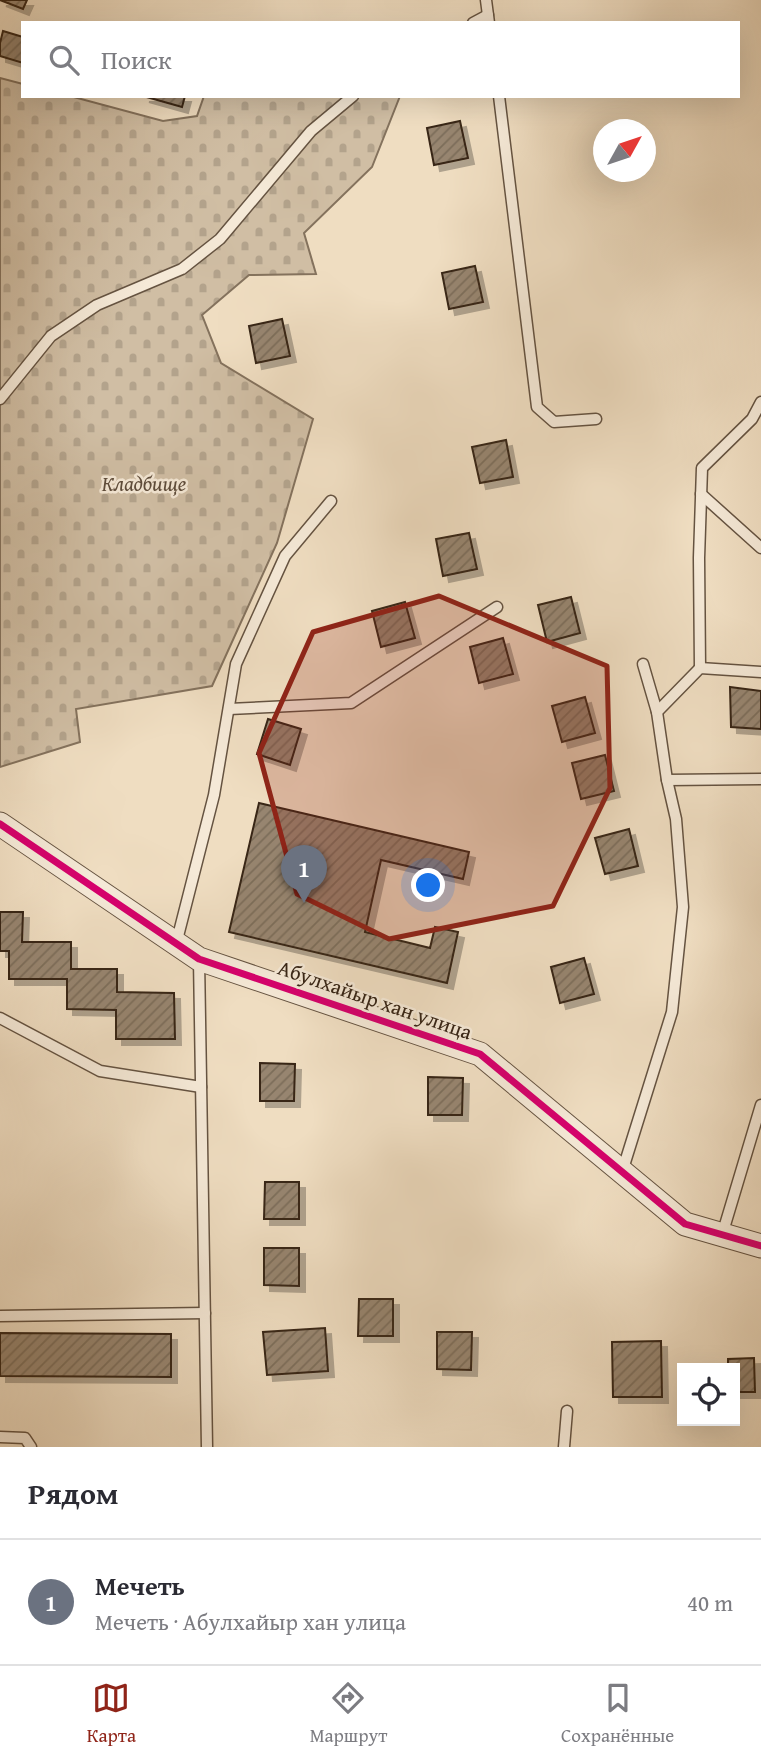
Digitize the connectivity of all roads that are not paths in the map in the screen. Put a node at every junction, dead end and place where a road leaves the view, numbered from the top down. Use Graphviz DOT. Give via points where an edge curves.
graph roads {
  1 [pos="486,0"];
  2 [pos="489,19"];
  3 [pos="351,98"];
  4 [pos="499,98"];
  5 [pos="0,399"];
  6 [pos="761,402"];
  7 [pos="596,419"];
  8 [pos="701,494"];
  9 [pos="331,501"];
  10 [pos="761,548"];
  11 [pos="497,607"];
  12 [pos="643,664"];
  13 [pos="700,668"];
  14 [pos="761,672"];
  15 [pos="229,709"];
  16 [pos="657,712"];
  17 [pos="761,779"];
  18 [pos="667,780"];
  19 [pos="0,824"];
  20 [pos="176,944"];
  21 [pos="199,959"];
  22 [pos="0,1018"];
  23 [pos="201,1087"];
  24 [pos="761,1105"];
  25 [pos="622,1172"];
  26 [pos="722,1235"];
  27 [pos="761,1246"];
  28 [pos="205,1312"];
  29 [pos="0,1316"];
  30 [pos="567,1411"];
  31 [pos="0,1437"];
  32 [pos="31,1447"];
  33 [pos="207,1447"];
  34 [pos="564,1447"];
  1 -- 2 [label="lane"];
  3 -- 5 [label="lane" via="311,131 220,239 182,269 97,305 51,336"];
  4 -- 7 [label="lane" via="537,407 554,422"];
  6 -- 8 [label="lane" via="752,419 702,468"];
  8 -- 10 [label="lane"];
  8 -- 13 [label="lane"];
  9 -- 15 [label="lane" via="285,556 236,664"];
  11 -- 15 [label="lane" via="351,703"];
  12 -- 16 [label="lane"];
  13 -- 14 [label="lane"];
  13 -- 16 [label="lane"];
  15 -- 20 [label="lane" via="214,795"];
  16 -- 18 [label="lane"];
  17 -- 18 [label="lane"];
  18 -- 25 [label="lane" via="676,819 683,907 672,1013"];
  19 -- 20 [label="street, Абулхайыр хан улица"];
  20 -- 21 [label="street, Абулхайыр хан улица"];
  21 -- 23 [label="lane"];
  21 -- 25 [label="street, Абулхайыр хан улица" via="480,1054"];
  22 -- 23 [label="lane" via="100,1071"];
  23 -- 28 [label="lane"];
  24 -- 26 [label="lane"];
  25 -- 26 [label="street, Абулхайыр хан улица" via="685,1224"];
  26 -- 27 [label="street, Абулхайыр хан улица"];
  28 -- 29 [label="lane"];
  28 -- 33 [label="lane"];
  30 -- 34 [label="lane"];
  31 -- 32 [label="lane" via="25,1438"];
}
